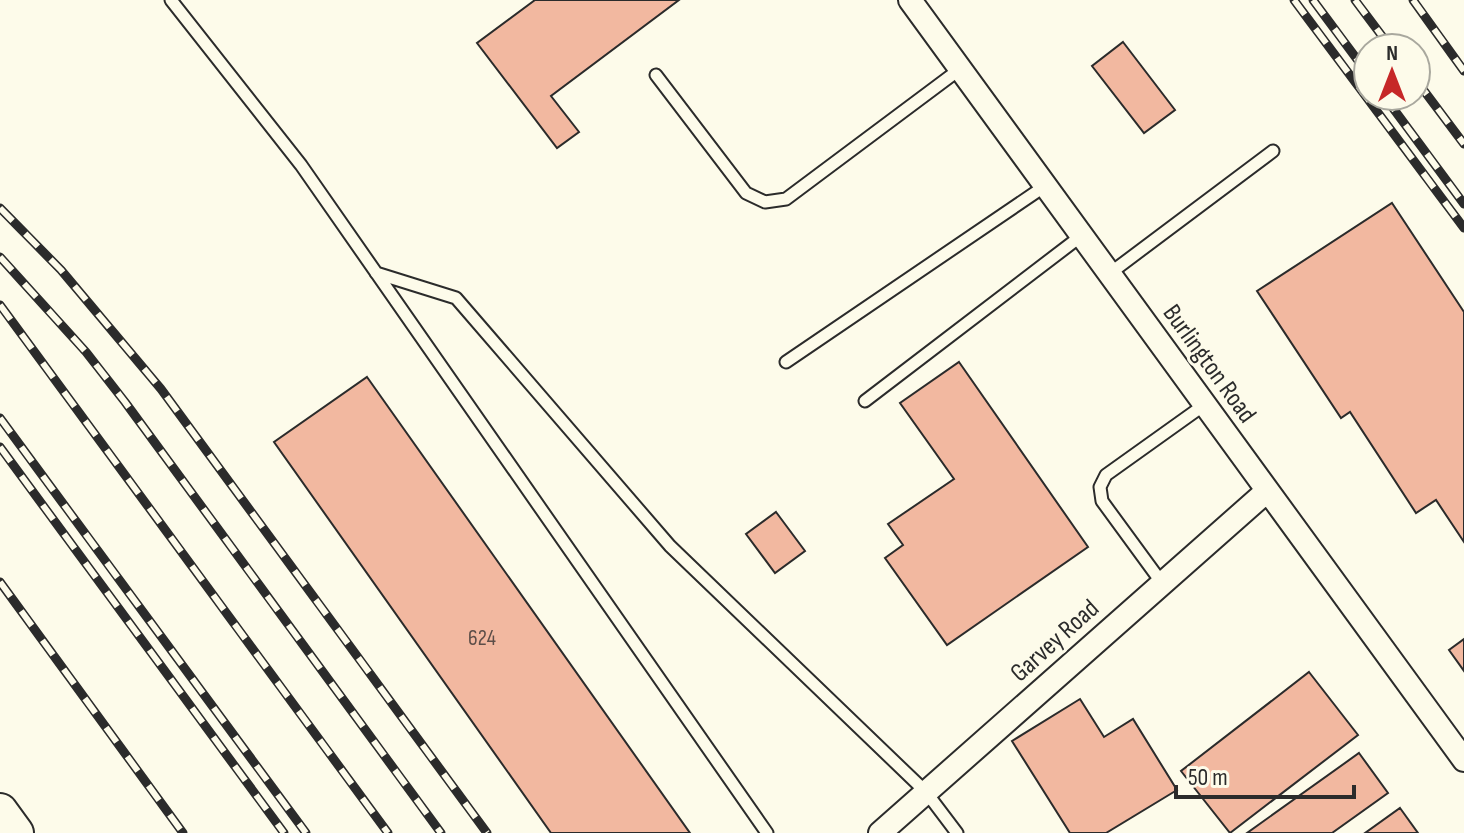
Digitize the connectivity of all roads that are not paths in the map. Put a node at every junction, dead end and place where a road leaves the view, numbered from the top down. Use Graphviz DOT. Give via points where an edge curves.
graph roads {
  1 [pos="171,0"];
  2 [pos="910,0"];
  3 [pos="960,69"];
  4 [pos="656,75"];
  5 [pos="1273,151"];
  6 [pos="1045,186"];
  7 [pos="1081,236"];
  8 [pos="375,272"];
  9 [pos="1109,274"];
  10 [pos="786,362"];
  11 [pos="865,401"];
  12 [pos="1204,405"];
  13 [pos="1267,491"];
  14 [pos="1162,583"];
  15 [pos="1464,760"];
  16 [pos="926,792"];
  17 [pos="767,833"];
  18 [pos="880,833"];
  19 [pos="957,833"];
  1 -- 8 [label="lane" via="301,165"];
  2 -- 3 [label="street, Burlington Road"];
  3 -- 4 [label="lane" via="775,203 746,193"];
  3 -- 6 [label="street, Burlington Road"];
  5 -- 9 [label="lane"];
  6 -- 7 [label="street, Burlington Road"];
  6 -- 10 [label="lane"];
  7 -- 9 [label="street, Burlington Road"];
  7 -- 11 [label="lane"];
  8 -- 16 [label="lane" via="456,298 670,546"];
  8 -- 17 [label="lane"];
  9 -- 12 [label="street, Burlington Road"];
  12 -- 13 [label="street, Burlington Road"];
  12 -- 14 [label="lane" via="1106,475 1100,487 1102,501"];
  13 -- 14 [label="street, Garvey Road"];
  13 -- 15 [label="street, Burlington Road"];
  14 -- 16 [label="street, Garvey Road"];
  16 -- 18 [label="street, Garvey Road"];
  16 -- 19 [label="lane"];
}
